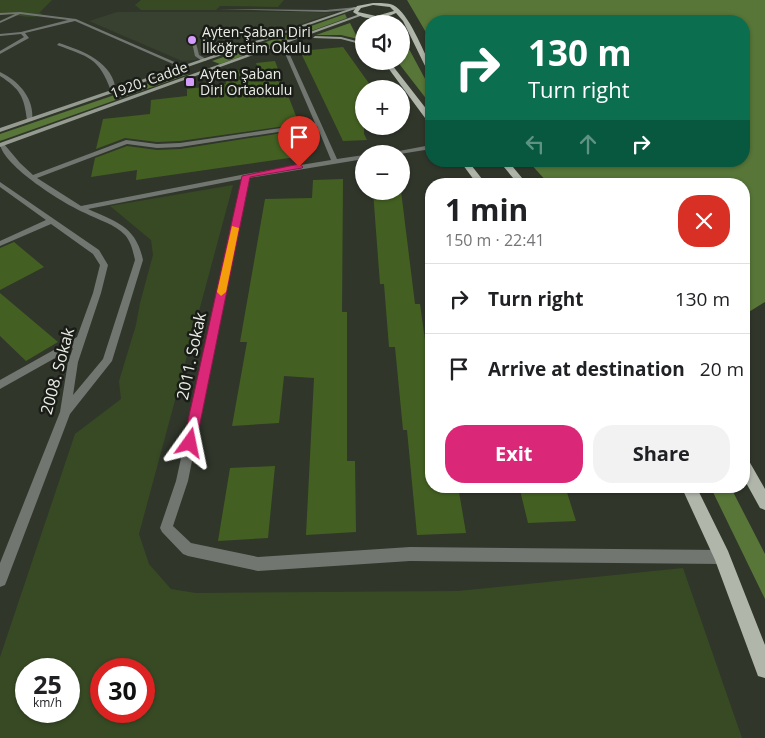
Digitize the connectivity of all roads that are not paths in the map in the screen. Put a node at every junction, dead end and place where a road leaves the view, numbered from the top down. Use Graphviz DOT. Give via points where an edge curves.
graph roads {
  1 [pos="354,0"];
  2 [pos="392,0"];
  3 [pos="357,8"];
  4 [pos="219,9"];
  5 [pos="396,10"];
  6 [pos="20,13"];
  7 [pos="0,14"];
  8 [pos="360,15"];
  9 [pos="387,15"];
  10 [pos="355,19"];
  11 [pos="75,20"];
  12 [pos="0,22"];
  13 [pos="21,33"];
  14 [pos="0,35"];
  15 [pos="301,38"];
  16 [pos="194,39"];
  17 [pos="355,42"];
  18 [pos="58,44"];
  19 [pos="283,44"];
  20 [pos="0,53"];
  21 [pos="204,60"];
  22 [pos="425,60"];
  23 [pos="220,66"];
  24 [pos="184,67"];
  25 [pos="393,70"];
  26 [pos="0,74"];
  27 [pos="200,74"];
  28 [pos="114,91"];
  29 [pos="425,112"];
  30 [pos="30,120"];
  31 [pos="319,124"];
  32 [pos="0,130"];
  33 [pos="1,145"];
  34 [pos="425,148"];
  35 [pos="410,150"];
  36 [pos="355,158"];
  37 [pos="335,161"];
  38 [pos="469,167"];
  39 [pos="508,167"];
  40 [pos="246,176"];
  41 [pos="33,178"];
  42 [pos="477,178"];
  43 [pos="517,178"];
  44 [pos="0,184"];
  45 [pos="81,208"];
  46 [pos="51,221"];
  47 [pos="0,244"];
  48 [pos="81,339"];
  49 [pos="0,385"];
  50 [pos="65,412"];
  51 [pos="750,477"];
  52 [pos="691,493"];
  53 [pos="765,503"];
  54 [pos="722,557"];
  55 [pos="0,580"];
  56 [pos="765,669"];
  1 -- 3 [label="main road"];
  2 -- 5 [label="main road"];
  3 -- 4 [label="street" via="326,11"];
  3 -- 5 [label="main road" via="380,4"];
  3 -- 8 [label="main road" via="355,12"];
  3 -- 21 [label="main road, 1920. Cadde"];
  5 -- 9 [label="main road"];
  5 -- 22 [label="main road"];
  6 -- 7 [label="street"];
  6 -- 11 [label="street"];
  6 -- 12 [label="street"];
  10 -- 15 [label="main road, 1920. Cadde"];
  11 -- 13 [label="street"];
  11 -- 24 [label="street"];
  13 -- 14 [label="street"];
  13 -- 20 [label="street" via="27,37"];
  15 -- 17 [label="main road" via="332,37"];
  15 -- 19 [label="main road, 1920. Cadde"];
  16 -- 21 [label="street" via="197,56"];
  18 -- 28 [label="street" via="98,60 107,70"];
  19 -- 23 [label="main road, 1920. Cadde"];
  19 -- 31 [label="street"];
  21 -- 23 [label="main road"];
  21 -- 24 [label="main road, 1920. Cadde"];
  23 -- 27 [label="main road, 1920. Cadde"];
  24 -- 27 [label="main road"];
  24 -- 28 [label="main road, 1920. Cadde"];
  25 -- 29 [label="main road"];
  26 -- 30 [label="street" via="22,89 28,100"];
  27 -- 33 [label="main road, 1920. Cadde"];
  28 -- 30 [label="main road, 1920. Cadde"];
  30 -- 32 [label="main road, 1920. Cadde"];
  31 -- 37 [label="street"];
  31 -- 41 [label="street" via="180,145 126,142"];
  33 -- 41 [label="street"];
  34 -- 35 [label="street"];
  36 -- 37 [label="street"];
  37 -- 40 [label="street"];
  38 -- 42 [label="main road"];
  39 -- 43 [label="main road"];
  40 -- 45 [label="street"];
  40 -- 54 [label="street, 2011. Sokak" via="182,481 166,528 188,549 258,564 410,554"];
  41 -- 45 [label="street"];
  44 -- 46 [label="street, 2008. Sokak"];
  45 -- 50 [label="street" via="124,230 136,246 139,260 108,361"];
  46 -- 47 [label="street"];
  46 -- 48 [label="street, 2008. Sokak" via="96,252 104,265"];
  48 -- 49 [label="street"];
  48 -- 50 [label="street, 2008. Sokak" via="73,362"];
  50 -- 55 [label="street, 2008. Sokak"];
  51 -- 53 [label="main road"];
  52 -- 54 [label="main road"];
  54 -- 56 [label="main road"];
}
